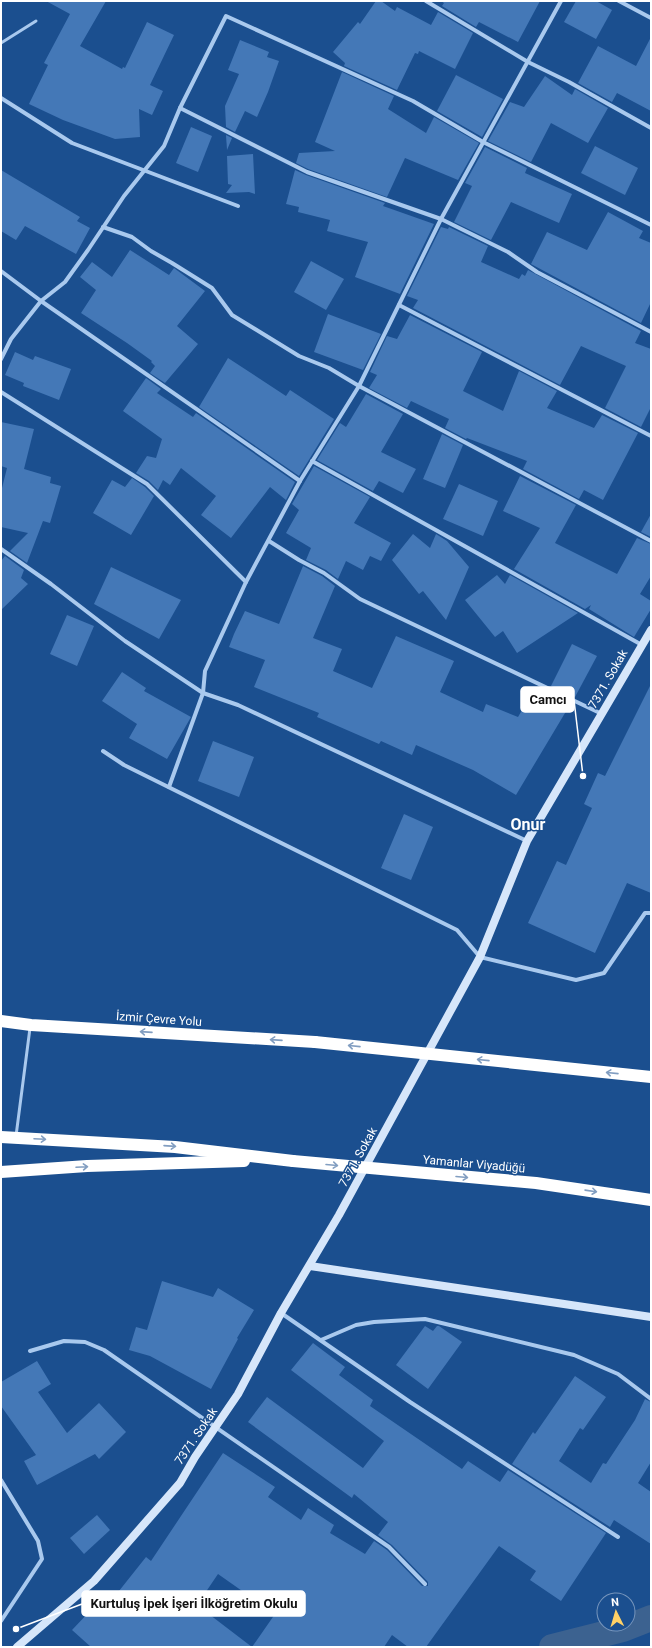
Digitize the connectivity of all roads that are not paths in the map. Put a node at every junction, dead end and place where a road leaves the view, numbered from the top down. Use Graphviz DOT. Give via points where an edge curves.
graph roads {
  1 [pos="426,1"];
  2 [pos="562,1"];
  3 [pos="619,1"];
  4 [pos="651,18"];
  5 [pos="36,21"];
  6 [pos="1,43"];
  7 [pos="528,62"];
  8 [pos="1,98"];
  9 [pos="180,108"];
  10 [pos="651,128"];
  11 [pos="483,142"];
  12 [pos="144,171"];
  13 [pos="238,206"];
  14 [pos="441,220"];
  15 [pos="651,225"];
  16 [pos="103,227"];
  17 [pos="1,271"];
  18 [pos="41,301"];
  19 [pos="399,305"];
  20 [pos="651,332"];
  21 [pos="1,359"];
  22 [pos="359,386"];
  23 [pos="1,392"];
  24 [pos="651,436"];
  25 [pos="312,461"];
  26 [pos="300,481"];
  27 [pos="269,541"];
  28 [pos="651,541"];
  29 [pos="1,549"];
  30 [pos="246,582"];
  31 [pos="651,630"];
  32 [pos="642,646"];
  33 [pos="203,693"];
  34 [pos="602,714"];
  35 [pos="103,751"];
  36 [pos="169,787"];
  37 [pos="527,840"];
  38 [pos="651,913"];
  39 [pos="480,957"];
  40 [pos="1,1021"];
  41 [pos="31,1024"];
  42 [pos="651,1077"];
  43 [pos="1,1137"];
  44 [pos="16,1138"];
  45 [pos="293,1161"];
  46 [pos="1,1172"];
  47 [pos="651,1200"];
  48 [pos="310,1266"];
  49 [pos="281,1313"];
  50 [pos="651,1317"];
  51 [pos="321,1340"];
  52 [pos="30,1351"];
  53 [pos="651,1399"];
  54 [pos="215,1428"];
  55 [pos="1,1480"];
  56 [pos="618,1537"];
  57 [pos="425,1584"];
  58 [pos="1,1621"];
  59 [pos="17,1647"];
  1 -- 7 [label="street"];
  2 -- 7 [label="street"];
  3 -- 4 [label="street"];
  5 -- 6 [label="lane"];
  7 -- 10 [label="street"];
  7 -- 11 [label="street"];
  8 -- 12 [label="street" via="72,143"];
  9 -- 11 [label="street" via="226,16 413,101"];
  9 -- 12 [label="street" via="164,146"];
  9 -- 14 [label="street" via="307,172"];
  11 -- 14 [label="street"];
  11 -- 15 [label="street"];
  12 -- 13 [label="street"];
  12 -- 16 [label="street"];
  14 -- 19 [label="street"];
  14 -- 20 [label="street" via="508,252 537,272"];
  16 -- 18 [label="street" via="65,282"];
  16 -- 22 [label="street" via="132,237 212,288 232,315 300,356 329,368"];
  17 -- 18 [label="street"];
  18 -- 21 [label="street" via="11,339"];
  18 -- 26 [label="street"];
  19 -- 22 [label="street"];
  19 -- 24 [label="street"];
  22 -- 25 [label="street"];
  22 -- 28 [label="street"];
  23 -- 30 [label="street" via="146,484"];
  25 -- 26 [label="street"];
  25 -- 32 [label="street"];
  26 -- 27 [label="street"];
  27 -- 30 [label="street"];
  27 -- 34 [label="street" via="324,573 360,599"];
  29 -- 33 [label="street" via="125,641"];
  30 -- 33 [label="street" via="205,671"];
  31 -- 32 [label="street, 7371. Sokak"];
  32 -- 34 [label="street, 7371. Sokak"];
  33 -- 36 [label="street"];
  33 -- 37 [label="street" via="238,706"];
  34 -- 37 [label="street, 7371. Sokak"];
  35 -- 36 [label="street" via="124,765"];
  36 -- 39 [label="street" via="457,930"];
  37 -- 39 [label="street, 7371. Sokak"];
  38 -- 39 [label="street" via="645,913 604,973 576,980"];
  39 -- 48 [label="street, 7371. Sokak"];
  40 -- 41 [label="highway, İzmir Çevre Yolu"];
  42 -- 41 [label="highway, İzmir Çevre Yolu, one-way, bridge" via="315,1042"];
  41 -- 44 [label="lane"];
  43 -- 44 [label="highway"];
  44 -- 45 [label="highway, one-way" via="175,1147"];
  46 -- 45 [label="highway, one-way" via="87,1166"];
  45 -- 47 [label="highway, Yamanlar Viyadüğü, one-way, bridge" via="536,1183"];
  48 -- 49 [label="street, 7371. Sokak"];
  48 -- 50 [label="street"];
  49 -- 51 [label="street"];
  49 -- 54 [label="street, 7371. Sokak" via="238,1394"];
  51 -- 53 [label="street" via="356,1325 425,1319 574,1355 618,1374"];
  51 -- 56 [label="street" via="410,1402"];
  52 -- 54 [label="street" via="64,1342 85,1342 104,1350"];
  54 -- 57 [label="street" via="388,1547"];
  54 -- 59 [label="street, 7371. Sokak" via="194,1457 180,1483 94,1581"];
  55 -- 58 [label="street" via="38,1541 42,1559"];
}
